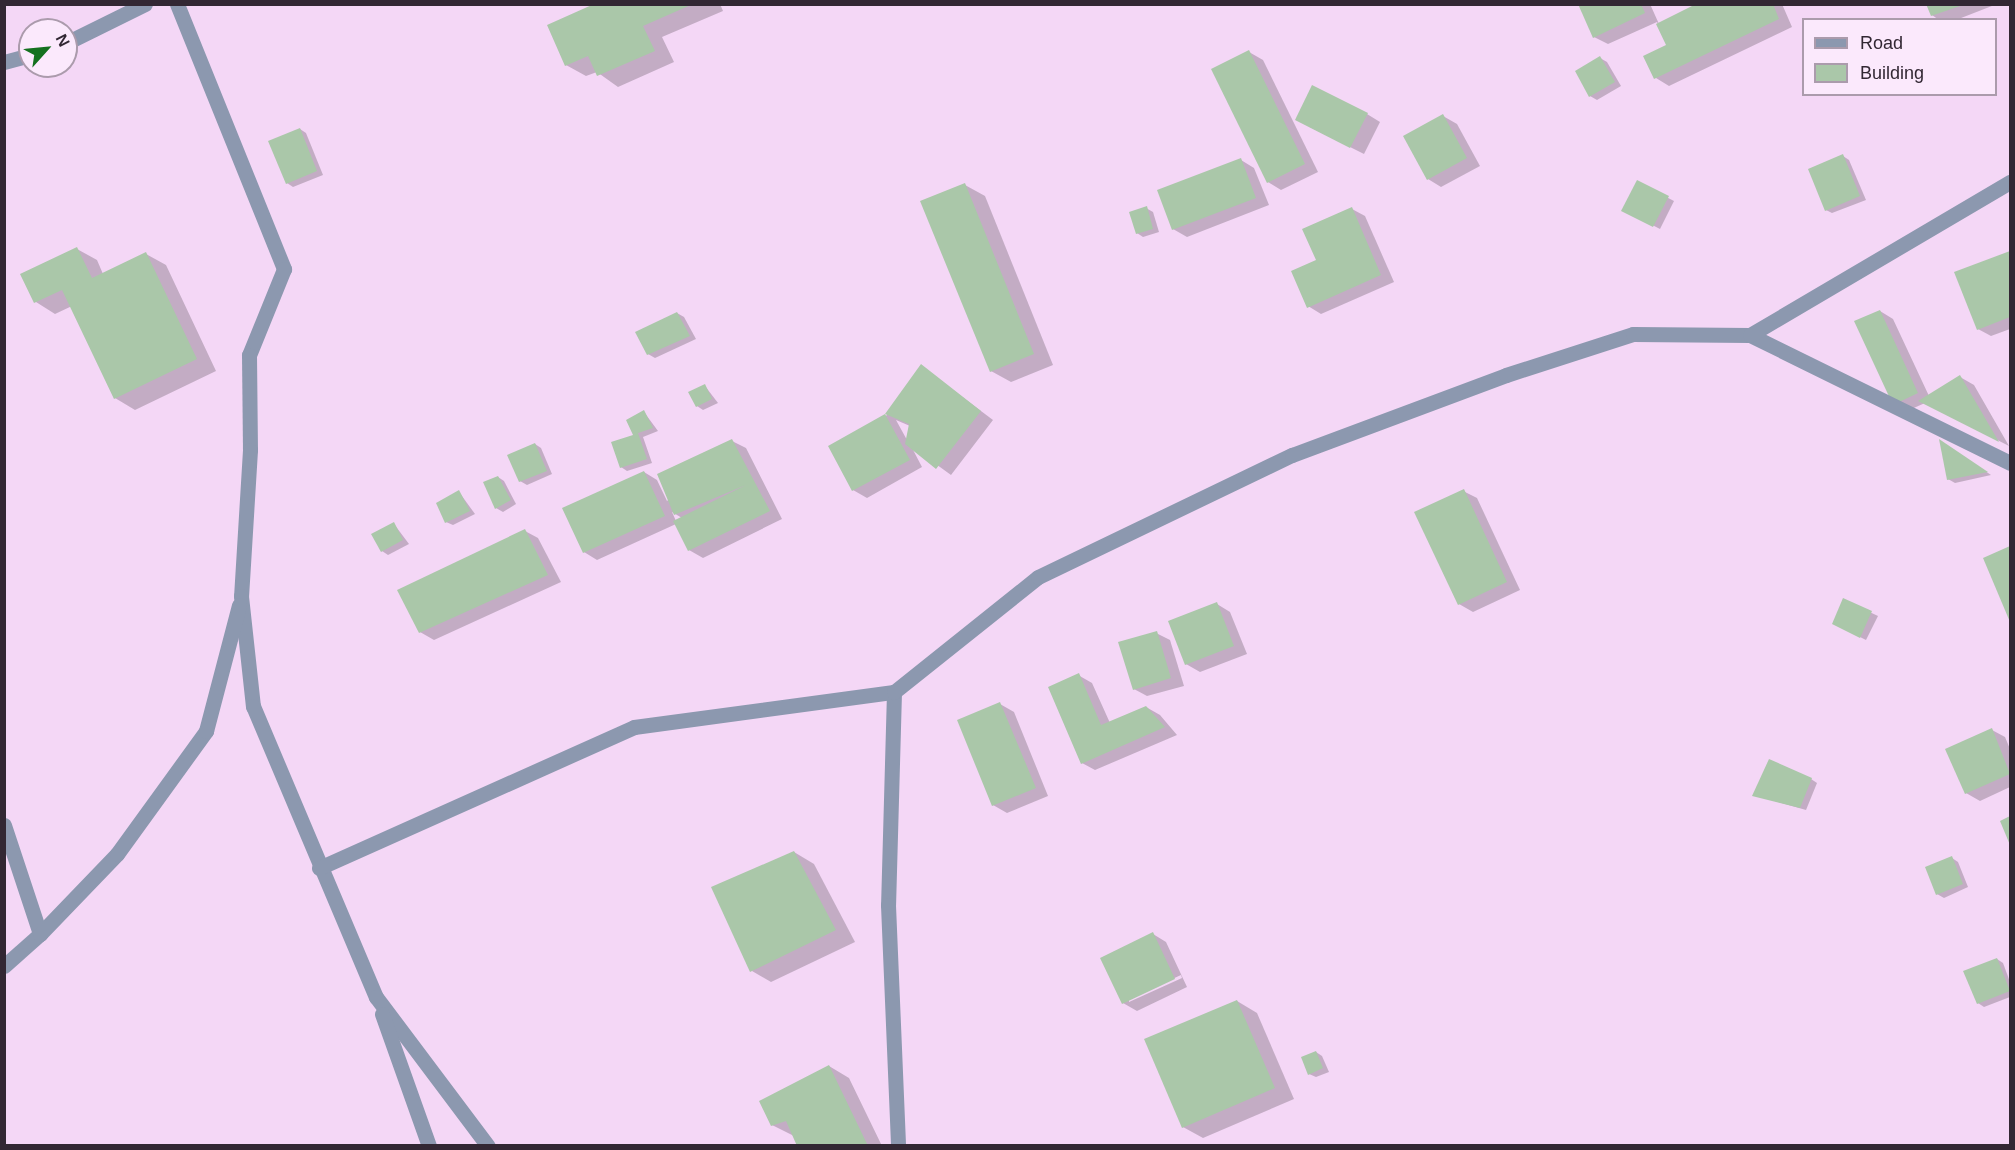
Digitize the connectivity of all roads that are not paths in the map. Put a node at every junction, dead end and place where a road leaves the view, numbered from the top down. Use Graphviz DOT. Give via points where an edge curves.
graph roads {
  1 [pos="145,4"];
  2 [pos="177,4"];
  3 [pos="78,37"];
  4 [pos="2010,182"];
  5 [pos="1750,335"];
  6 [pos="2010,463"];
  7 [pos="241,596"];
  8 [pos="894,692"];
  9 [pos="4,825"];
  10 [pos="319,868"];
  11 [pos="40,934"];
  12 [pos="4,966"];
  13 [pos="376,997"];
  14 [pos="429,1146"];
  15 [pos="488,1146"];
  16 [pos="898,1146"];
  1 -- 3 [label="street"];
  2 -- 7 [label="street" via="284,269 249,355 250,450"];
  4 -- 5 [label="street"];
  5 -- 6 [label="street"];
  5 -- 8 [label="street" via="1633,334 1506,375 1292,455 1038,577"];
  7 -- 10 [label="street" via="253,706"];
  7 -- 11 [label="street" via="206,731 117,854"];
  8 -- 10 [label="street" via="634,727"];
  8 -- 16 [label="street" via="888,905"];
  9 -- 11 [label="street"];
  10 -- 13 [label="street"];
  11 -- 12 [label="street"];
  13 -- 14 [label="street"];
  13 -- 15 [label="street"];
}
